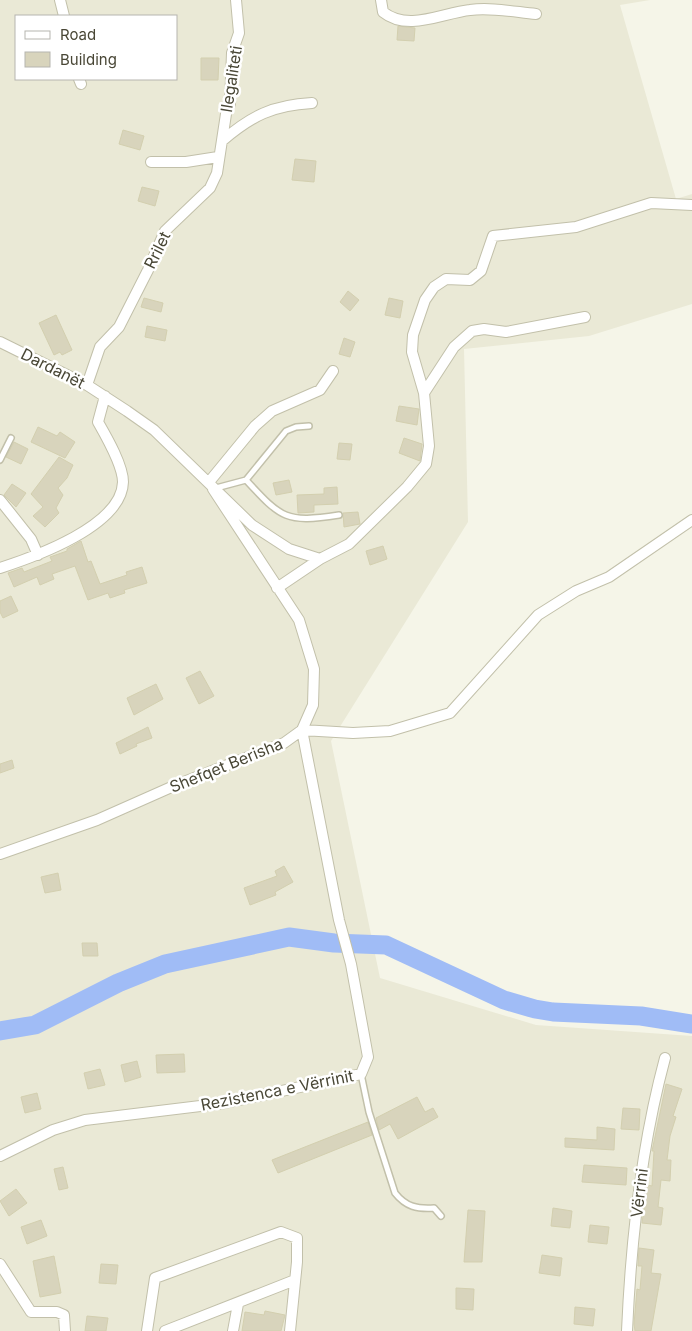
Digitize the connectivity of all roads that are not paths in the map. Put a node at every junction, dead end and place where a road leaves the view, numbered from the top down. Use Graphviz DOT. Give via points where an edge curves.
graph roads {
  1 [pos="60,0"];
  2 [pos="236,0"];
  3 [pos="381,0"];
  4 [pos="536,14"];
  5 [pos="64,15"];
  6 [pos="312,103"];
  7 [pos="222,141"];
  8 [pos="218,157"];
  9 [pos="151,162"];
  10 [pos="692,204"];
  11 [pos="585,316"];
  12 [pos="0,342"];
  13 [pos="333,372"];
  14 [pos="87,385"];
  15 [pos="424,393"];
  16 [pos="105,396"];
  17 [pos="309,426"];
  18 [pos="11,438"];
  19 [pos="0,460"];
  20 [pos="246,480"];
  21 [pos="212,485"];
  22 [pos="0,500"];
  23 [pos="339,515"];
  24 [pos="692,520"];
  25 [pos="38,556"];
  26 [pos="320,559"];
  27 [pos="0,568"];
  28 [pos="277,588"];
  29 [pos="302,730"];
  30 [pos="0,854"];
  31 [pos="665,1058"];
  32 [pos="361,1074"];
  33 [pos="0,1156"];
  34 [pos="441,1216"];
  35 [pos="0,1264"];
  36 [pos="295,1280"];
  37 [pos="238,1304"];
  38 [pos="65,1328"];
  39 [pos="148,1331"];
  40 [pos="166,1331"];
  41 [pos="233,1331"];
  42 [pos="290,1331"];
  43 [pos="628,1331"];
  1 -- 5 [label="street"];
  2 -- 7 [label="street, Ilegaliteti" via="239,33 232,53 230,104"];
  3 -- 4 [label="street" via="383,12 402,20 427,19 470,10"];
  6 -- 7 [label="street" via="265,111 243,123"];
  7 -- 8 [label="street, Ilegaliteti"];
  8 -- 9 [label="street" via="186,162"];
  8 -- 14 [label="street, Rrilet" via="210,188 164,231 119,327 100,346"];
  10 -- 15 [label="street" via="651,203 576,227 493,236 481,271 470,280 446,279 434,287 425,300 413,335 412,352"];
  11 -- 15 [label="street" via="506,332 484,329 472,332 454,347"];
  12 -- 14 [label="street, Dardanët"];
  13 -- 21 [label="street" via="320,390 272,411 255,426"];
  14 -- 16 [label="street, Dardanët"];
  15 -- 26 [label="street" via="429,446 426,464 349,544"];
  16 -- 21 [label="street, Dardanët" via="154,430"];
  16 -- 25 [label="street" via="98,422 113,450 122,482 116,501 97,522 65,544"];
  17 -- 20 [label="lane" via="286,432"];
  18 -- 19 [label="lane"];
  20 -- 21 [label="lane"];
  20 -- 23 [label="lane" via="285,517 307,520"];
  21 -- 26 [label="street" via="252,525 289,549"];
  21 -- 28 [label="street, Shefqet Berisha"];
  22 -- 25 [label="street" via="31,539"];
  24 -- 29 [label="street" via="609,577 576,591 538,615 450,713 390,730"];
  25 -- 27 [label="street"];
  26 -- 28 [label="street"];
  28 -- 29 [label="street, Shefqet Berisha" via="299,620 314,669 313,705"];
  29 -- 30 [label="street, Shefqet Berisha" via="284,743 97,820"];
  29 -- 32 [label="street, Rezistenca e Vërrinit" via="368,1057"];
  31 -- 43 [label="street, Vërrini" via="653,1101 640,1181 629,1283"];
  32 -- 33 [label="street, Rezistenca e Vërrinit" via="225,1103 85,1120 53,1130"];
  32 -- 34 [label="lane" via="369,1112 395,1193 402,1202 417,1209 434,1208"];
  35 -- 38 [label="street" via="31,1312 64,1315"];
  36 -- 37 [label="street"];
  36 -- 39 [label="street" via="297,1238 281,1232 155,1278"];
  36 -- 42 [label="street"];
  37 -- 40 [label="street"];
  37 -- 41 [label="street"];
}
